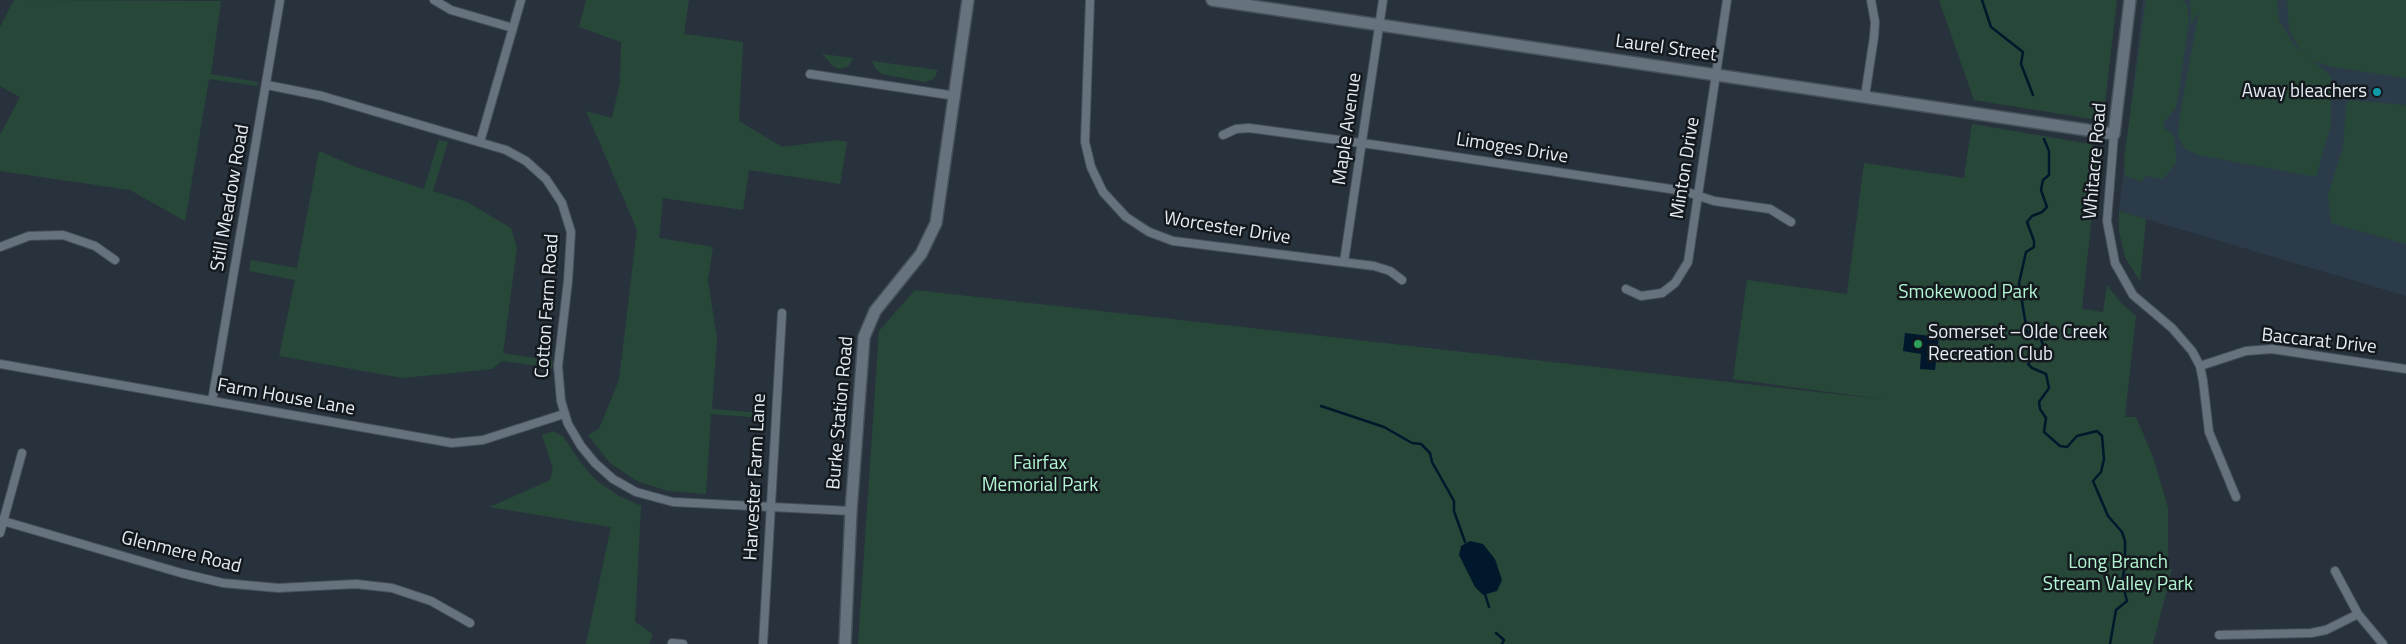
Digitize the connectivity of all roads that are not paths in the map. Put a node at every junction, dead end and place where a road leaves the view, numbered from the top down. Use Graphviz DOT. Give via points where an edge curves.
graph roads {
  1 [pos="280,0"];
  2 [pos="434,0"];
  3 [pos="521,0"];
  4 [pos="968,0"];
  5 [pos="1090,0"];
  6 [pos="1212,0"];
  7 [pos="1383,0"];
  8 [pos="1728,0"];
  9 [pos="1871,0"];
  10 [pos="2130,0"];
  11 [pos="1380,25"];
  12 [pos="513,28"];
  13 [pos="810,74"];
  14 [pos="1717,75"];
  15 [pos="267,85"];
  16 [pos="956,96"];
  17 [pos="1865,96"];
  18 [pos="2114,134"];
  19 [pos="1223,135"];
  20 [pos="480,142"];
  21 [pos="1362,144"];
  22 [pos="1698,195"];
  23 [pos="1792,222"];
  24 [pos="0,247"];
  25 [pos="114,260"];
  26 [pos="1344,262"];
  27 [pos="1402,280"];
  28 [pos="1626,289"];
  29 [pos="782,313"];
  30 [pos="0,364"];
  31 [pos="2200,366"];
  32 [pos="2406,369"];
  33 [pos="212,401"];
  34 [pos="564,414"];
  35 [pos="22,453"];
  36 [pos="2236,497"];
  37 [pos="771,508"];
  38 [pos="851,511"];
  39 [pos="2,520"];
  40 [pos="0,533"];
  41 [pos="2335,571"];
  42 [pos="2358,614"];
  43 [pos="470,623"];
  44 [pos="2219,635"];
  45 [pos="672,643"];
  46 [pos="683,644"];
  47 [pos="762,644"];
  48 [pos="845,644"];
  49 [pos="2383,644"];
  1 -- 15 [label="street, Still Meadow Road"];
  2 -- 12 [label="street" via="451,10"];
  3 -- 12 [label="street"];
  4 -- 16 [label="street, Burke Station Road"];
  5 -- 26 [label="street, Worcester Drive" via="1085,142 1095,176 1114,206 1141,228 1174,241"];
  6 -- 11 [label="street, Laurel Street"];
  7 -- 11 [label="street, Maple Avenue"];
  8 -- 14 [label="street, Minton Drive"];
  9 -- 17 [label="street" via="1875,22"];
  10 -- 18 [label="street, Whitacre Road"];
  11 -- 14 [label="street, Laurel Street"];
  11 -- 21 [label="street, Maple Avenue"];
  12 -- 20 [label="street"];
  13 -- 16 [label="street"];
  14 -- 17 [label="street, Laurel Street"];
  14 -- 22 [label="street, Minton Drive"];
  15 -- 20 [label="street, Cotton Farm Road" via="322,96"];
  15 -- 33 [label="street, Still Meadow Road"];
  16 -- 38 [label="street, Burke Station Road" via="936,224 920,254 875,311 864,336"];
  17 -- 18 [label="street, Laurel Street"];
  18 -- 31 [label="street, Whitacre Road" via="2107,221 2115,263 2133,295 2182,337"];
  19 -- 21 [label="street, Limoges Drive" via="1248,128"];
  20 -- 34 [label="street, Cotton Farm Road" via="515,154 536,168 555,190 567,216 572,247 558,366"];
  21 -- 22 [label="street, Limoges Drive"];
  21 -- 26 [label="street, Maple Avenue"];
  22 -- 23 [label="street, Limoges Drive" via="1714,201 1770,209"];
  22 -- 28 [label="street, Minton Drive" via="1691,249 1682,274 1669,288 1656,295 1642,296"];
  24 -- 25 [label="street" via="29,236 63,235 95,246"];
  26 -- 27 [label="street, Worcester Drive" via="1374,266 1390,271"];
  29 -- 37 [label="street, Harvester Farm Lane"];
  30 -- 33 [label="street, Farm House Lane"];
  31 -- 32 [label="street, Baccarat Drive" via="2246,352 2272,349"];
  31 -- 36 [label="street, Whitacre Road" via="2209,432"];
  33 -- 34 [label="street, Farm House Lane" via="452,442 483,440"];
  34 -- 37 [label="street, Cotton Farm Road" via="580,446 594,463 636,492 673,502"];
  35 -- 39 [label="street"];
  37 -- 38 [label="street, Cotton Farm Road"];
  37 -- 47 [label="street, Harvester Farm Lane"];
  38 -- 48 [label="street, Burke Station Road"];
  39 -- 40 [label="street"];
  39 -- 43 [label="street, Glenmere Road" via="181,574 223,582 278,588 356,584 392,588 431,602"];
  41 -- 42 [label="street"];
  42 -- 44 [label="street" via="2326,630 2311,633"];
  42 -- 49 [label="street"];
  45 -- 46 [label="street"];
}
